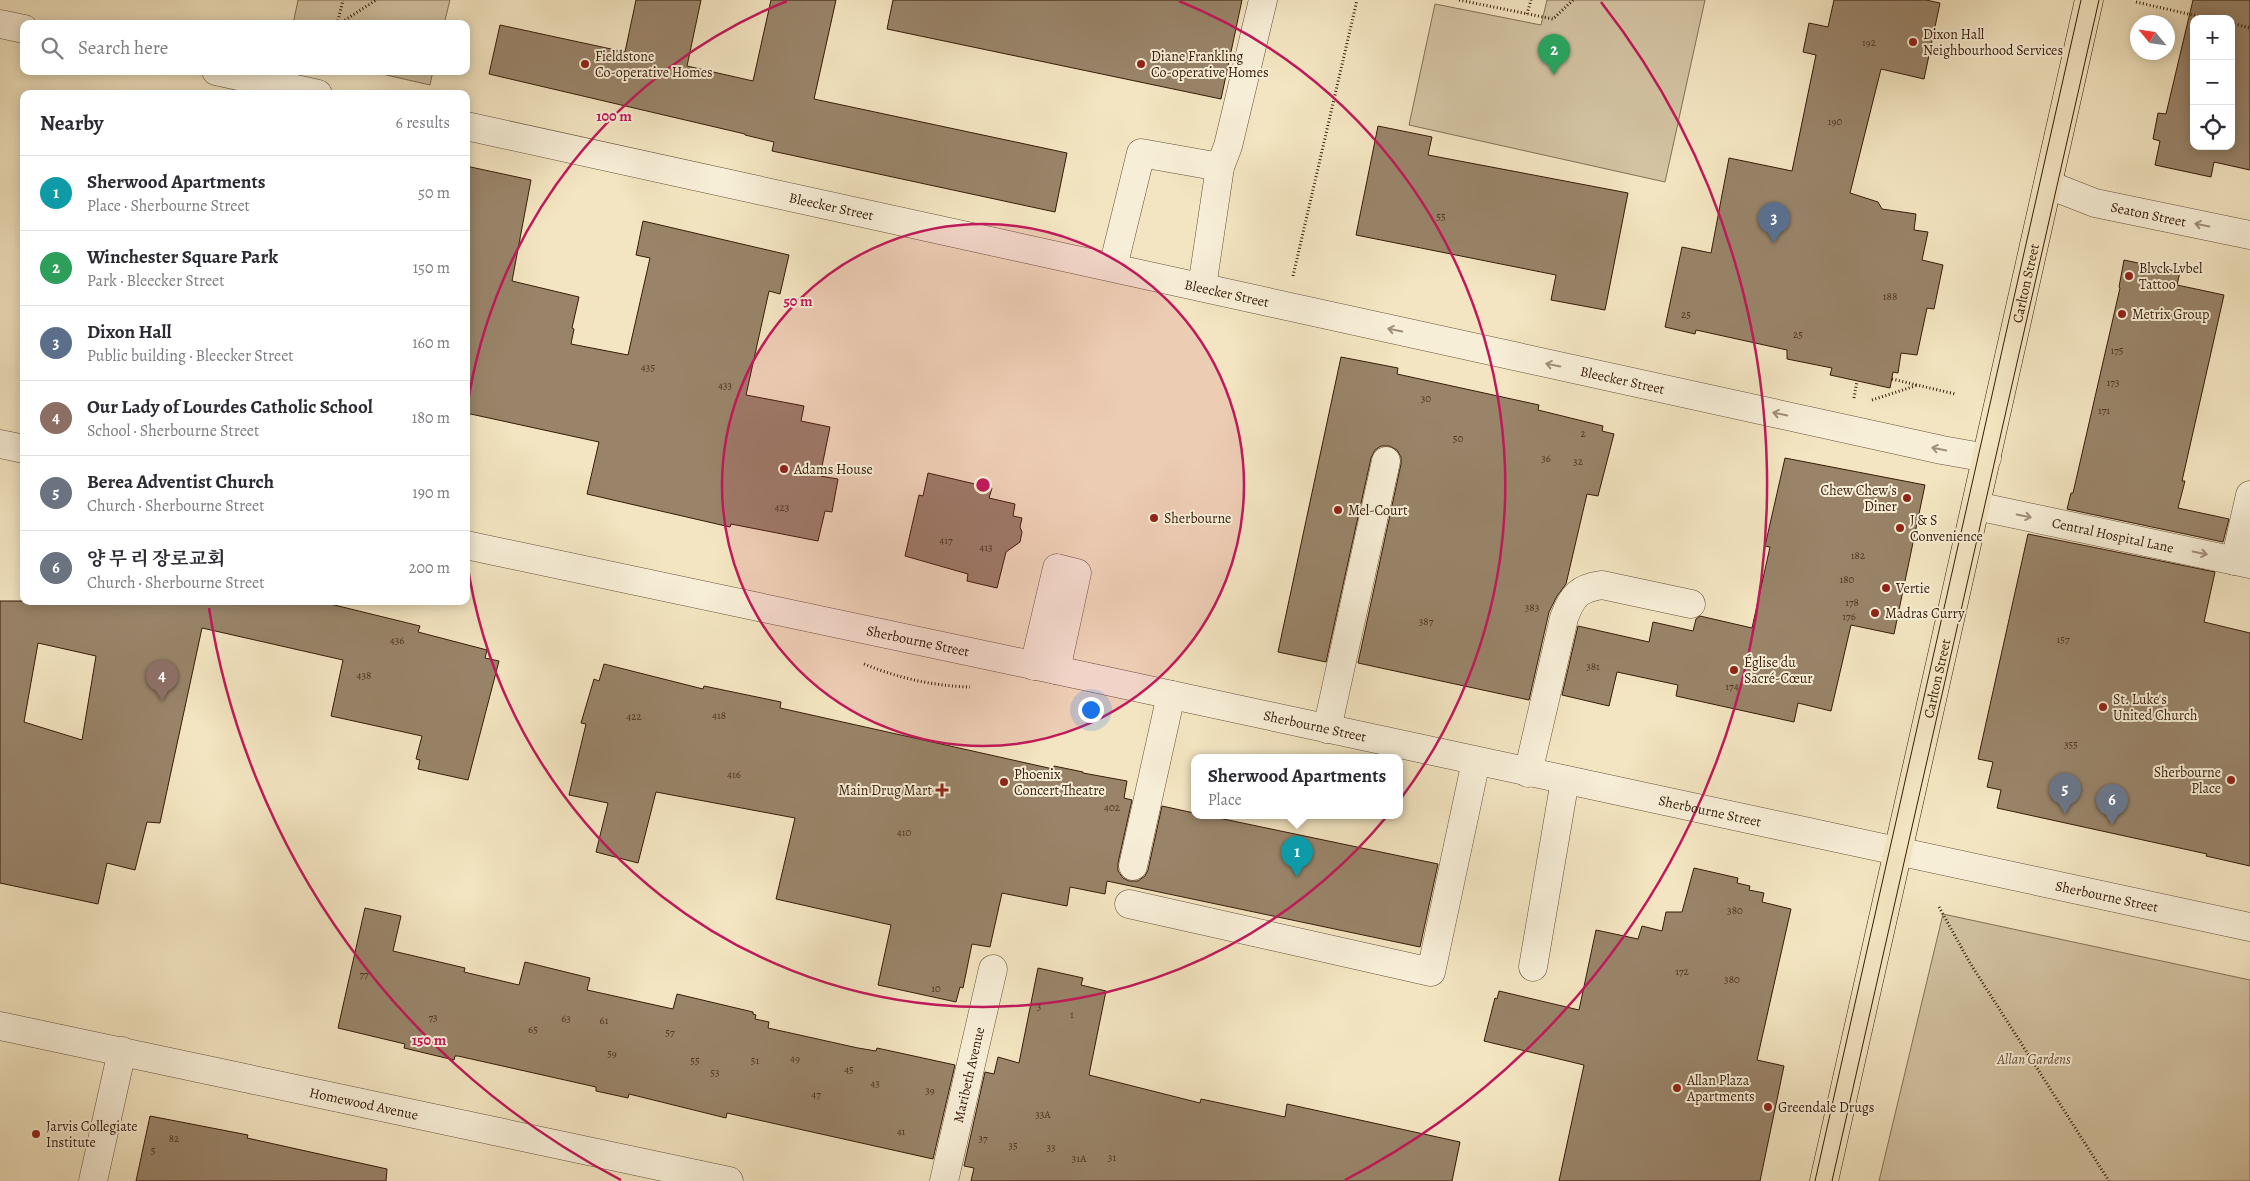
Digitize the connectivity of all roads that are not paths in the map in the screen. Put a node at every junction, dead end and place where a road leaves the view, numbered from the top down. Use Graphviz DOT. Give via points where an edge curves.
graph roads {
  1 [pos="1263,0"];
  2 [pos="2089,0"];
  3 [pos="0,24"];
  4 [pos="20,28"];
  5 [pos="234,75"];
  6 [pos="300,90"];
  7 [pos="470,127"];
  8 [pos="1220,167"];
  9 [pos="2049,185"];
  10 [pos="2250,235"];
  11 [pos="1113,267"];
  12 [pos="1202,287"];
  13 [pos="0,444"];
  14 [pos="20,448"];
  15 [pos="1987,458"];
  16 [pos="1386,461"];
  17 [pos="2250,495"];
  18 [pos="1976,506"];
  19 [pos="470,546"];
  20 [pos="2242,562"];
  21 [pos="1691,604"];
  22 [pos="1171,695"];
  23 [pos="1327,729"];
  24 [pos="1476,761"];
  25 [pos="1528,773"];
  26 [pos="1565,780"];
  27 [pos="1898,852"];
  28 [pos="1132,866"];
  29 [pos="1129,904"];
  30 [pos="2250,927"];
  31 [pos="1533,967"];
  32 [pos="993,969"];
  33 [pos="0,1026"];
  34 [pos="122,1051"];
  35 [pos="92,1181"];
  36 [pos="729,1181"];
  37 [pos="944,1181"];
  38 [pos="1824,1181"];
  1 -- 8 [label="street" via="1228,146"];
  2 -- 9 [label="main road, Carlton Street"];
  3 -- 4 [label="street"];
  5 -- 6 [label="street"];
  7 -- 11 [label="street, Bleecker Street"];
  8 -- 11 [label="street" via="1141,153"];
  8 -- 12 [label="street"];
  10 -- 9 [label="street, Seaton Street, one-way" via="2095,203"];
  9 -- 15 [label="main road, Carlton Street"];
  11 -- 12 [label="street, Bleecker Street"];
  15 -- 12 [label="street, Bleecker Street, one-way"];
  13 -- 14 [label="street"];
  15 -- 18 [label="main road, Carlton Street"];
  16 -- 23 [label="street"];
  17 -- 20 [label="street"];
  18 -- 20 [label="street, Central Hospital Lane, one-way"];
  18 -- 27 [label="main road, Carlton Street"];
  19 -- 22 [label="street, Sherbourne Street"];
  21 -- 25 [label="street" via="1602,585 1587,587 1577,595 1564,618"];
  22 -- 23 [label="street, Sherbourne Street"];
  22 -- 28 [label="street"];
  23 -- 24 [label="street, Sherbourne Street"];
  24 -- 25 [label="street, Sherbourne Street"];
  24 -- 29 [label="street" via="1430,972"];
  25 -- 26 [label="street, Sherbourne Street"];
  26 -- 27 [label="street, Sherbourne Street"];
  26 -- 31 [label="street"];
  27 -- 30 [label="street, Sherbourne Street"];
  27 -- 38 [label="main road, Carlton Street"];
  32 -- 37 [label="street, Maribeth Avenue"];
  33 -- 34 [label="street, Homewood Avenue"];
  34 -- 35 [label="street"];
  34 -- 36 [label="street, Homewood Avenue"];
}
